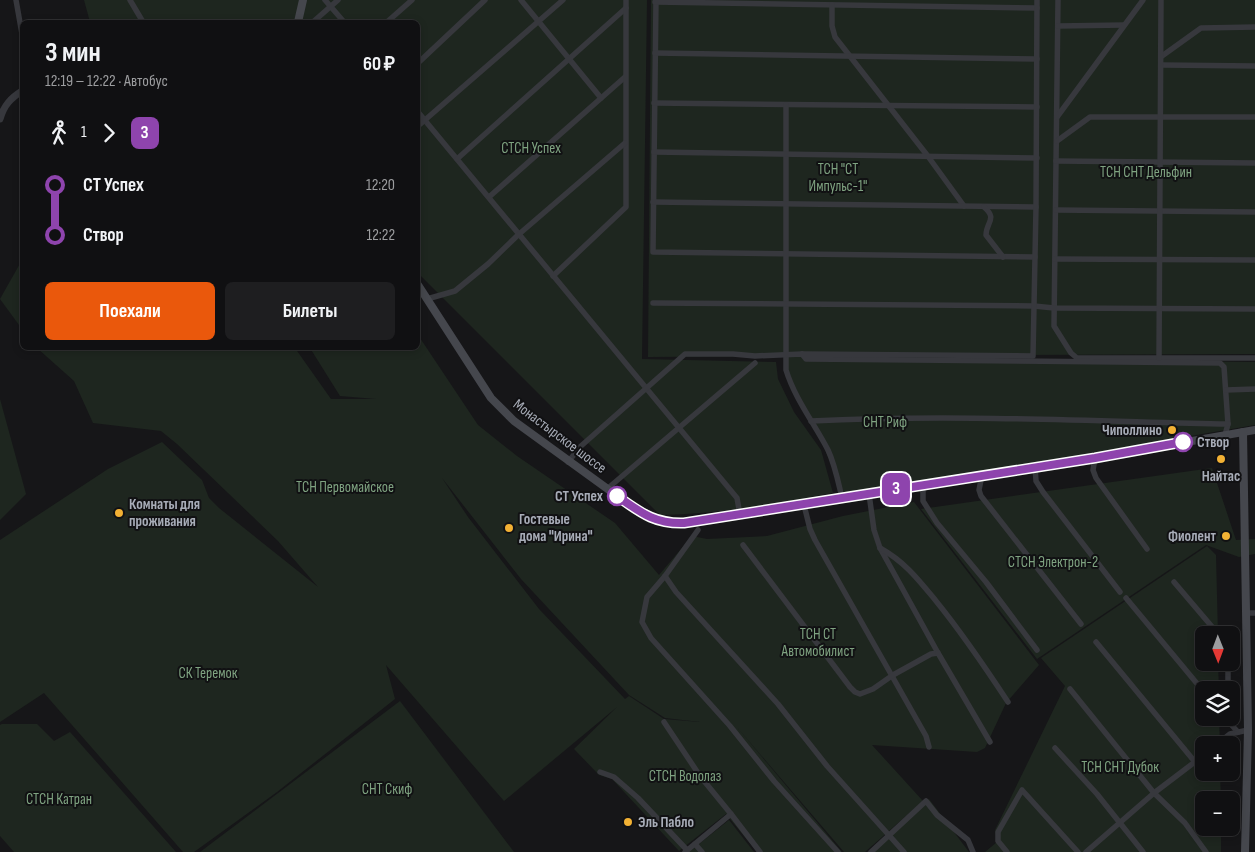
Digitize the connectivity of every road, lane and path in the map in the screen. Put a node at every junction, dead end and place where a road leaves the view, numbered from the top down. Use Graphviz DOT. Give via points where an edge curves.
graph roads {
  1 [pos="16,0"];
  2 [pos="130,0"];
  3 [pos="303,0"];
  4 [pos="324,0"];
  5 [pos="338,0"];
  6 [pos="412,0"];
  7 [pos="485,0"];
  8 [pos="521,0"];
  9 [pos="563,0"];
  10 [pos="626,0"];
  11 [pos="1037,0"];
  12 [pos="1058,0"];
  13 [pos="1143,0"];
  14 [pos="1161,0"];
  15 [pos="656,1"];
  16 [pos="832,5"];
  17 [pos="331,7"];
  18 [pos="626,8"];
  19 [pos="1037,8"];
  20 [pos="142,20"];
  21 [pos="298,20"];
  22 [pos="315,20"];
  23 [pos="342,20"];
  24 [pos="389,20"];
  25 [pos="538,21"];
  26 [pos="20,23"];
  27 [pos="1124,25"];
  28 [pos="1058,26"];
  29 [pos="1255,27"];
  30 [pos="655,53"];
  31 [pos="849,55"];
  32 [pos="1162,56"];
  33 [pos="569,59"];
  34 [pos="1037,59"];
  35 [pos="420,61"];
  36 [pos="1162,65"];
  37 [pos="1255,66"];
  38 [pos="625,76"];
  39 [pos="20,92"];
  40 [pos="601,98"];
  41 [pos="654,103"];
  42 [pos="786,105"];
  43 [pos="888,106"];
  44 [pos="1037,107"];
  45 [pos="420,115"];
  46 [pos="1057,117"];
  47 [pos="1162,117"];
  48 [pos="1255,117"];
  49 [pos="0,119"];
  50 [pos="424,120"];
  51 [pos="420,124"];
  52 [pos="1056,140"];
  53 [pos="625,144"];
  54 [pos="654,152"];
  55 [pos="787,154"];
  56 [pos="927,156"];
  57 [pos="1037,158"];
  58 [pos="457,159"];
  59 [pos="1056,160"];
  60 [pos="1161,163"];
  61 [pos="1255,163"];
  62 [pos="489,197"];
  63 [pos="653,202"];
  64 [pos="787,204"];
  65 [pos="964,206"];
  66 [pos="984,207"];
  67 [pos="1036,208"];
  68 [pos="1056,210"];
  69 [pos="1161,211"];
  70 [pos="1255,212"];
  71 [pos="518,235"];
  72 [pos="787,254"];
  73 [pos="1003,257"];
  74 [pos="1035,257"];
  75 [pos="1055,259"];
  76 [pos="1160,259"];
  77 [pos="1255,260"];
  78 [pos="553,276"];
  79 [pos="420,288"];
  80 [pos="427,299"];
  81 [pos="653,303"];
  82 [pos="786,305"];
  83 [pos="1034,306"];
  84 [pos="1054,308"];
  85 [pos="1159,309"];
  86 [pos="1255,309"];
  87 [pos="786,354"];
  88 [pos="802,354"];
  89 [pos="1159,358"];
  90 [pos="1255,358"];
  91 [pos="755,363"];
  92 [pos="645,389"];
  93 [pos="1255,389"];
  94 [pos="1226,390"];
  95 [pos="811,421"];
  96 [pos="1228,424"];
  97 [pos="679,428"];
  98 [pos="1255,430"];
  99 [pos="1243,432"];
  100 [pos="1225,435"];
  101 [pos="1095,458"];
  102 [pos="568,462"];
  103 [pos="1035,467"];
  104 [pos="982,476"];
  105 [pos="923,485"];
  106 [pos="607,489"];
  107 [pos="869,494"];
  108 [pos="842,498"];
  109 [pos="804,505"];
  110 [pos="740,515"];
  111 [pos="698,530"];
  112 [pos="743,545"];
  113 [pos="880,548"];
  114 [pos="1147,549"];
  115 [pos="665,576"];
  116 [pos="1174,582"];
  117 [pos="1120,592"];
  118 [pos="1126,598"];
  119 [pos="1246,613"];
  120 [pos="1255,613"];
  121 [pos="1081,624"];
  122 [pos="1211,626"];
  123 [pos="1096,642"];
  124 [pos="1037,650"];
  125 [pos="938,653"];
  126 [pos="893,675"];
  127 [pos="1195,681"];
  128 [pos="1070,689"];
  129 [pos="1008,702"];
  130 [pos="664,722"];
  131 [pos="1233,726"];
  132 [pos="1248,730"];
  133 [pos="1238,732"];
  134 [pos="1227,736"];
  135 [pos="990,742"];
  136 [pos="929,747"];
  137 [pos="1055,748"];
  138 [pos="1194,762"];
  139 [pos="600,772"];
  140 [pos="1154,793"];
  141 [pos="731,814"];
  142 [pos="1120,823"];
  143 [pos="890,835"];
  144 [pos="695,844"];
  145 [pos="686,851"];
  146 [pos="702,852"];
  147 [pos="760,852"];
  148 [pos="838,852"];
  149 [pos="871,852"];
  150 [pos="904,852"];
  151 [pos="973,852"];
  152 [pos="1007,852"];
  153 [pos="1078,852"];
  154 [pos="1086,852"];
  155 [pos="1143,852"];
  156 [pos="1206,852"];
  157 [pos="1245,852"];
  1 -- 26 [label="street"];
  2 -- 20 [label="street"];
  3 -- 21 [label="main road"];
  4 -- 17 [label="street"];
  5 -- 17 [label="street"];
  6 -- 24 [label="street"];
  7 -- 35 [label="street"];
  8 -- 25 [label="street"];
  9 -- 25 [label="street"];
  10 -- 18 [label="street"];
  11 -- 19 [label="street"];
  12 -- 28 [label="street"];
  13 -- 27 [label="street"];
  14 -- 32 [label="street"];
  15 -- 16 [label="street"];
  15 -- 30 [label="street"];
  16 -- 19 [label="street"];
  16 -- 31 [label="street" via="833,34"];
  17 -- 22 [label="street"];
  17 -- 23 [label="street"];
  18 -- 33 [label="street"];
  18 -- 38 [label="street"];
  19 -- 34 [label="street"];
  25 -- 33 [label="street"];
  25 -- 50 [label="street"];
  27 -- 28 [label="street"];
  27 -- 46 [label="street"];
  28 -- 46 [label="street"];
  29 -- 32 [label="street" via="1201,28"];
  30 -- 31 [label="street"];
  30 -- 41 [label="street"];
  31 -- 34 [label="street"];
  31 -- 43 [label="street"];
  32 -- 36 [label="street"];
  33 -- 40 [label="street"];
  33 -- 58 [label="street"];
  34 -- 44 [label="street"];
  36 -- 37 [label="street"];
  36 -- 47 [label="street"];
  38 -- 40 [label="street"];
  38 -- 53 [label="street"];
  39 -- 49 [label="street" via="5,106"];
  40 -- 62 [label="street"];
  41 -- 42 [label="street"];
  41 -- 54 [label="street"];
  42 -- 43 [label="street"];
  42 -- 55 [label="street"];
  43 -- 44 [label="street"];
  43 -- 56 [label="street"];
  44 -- 57 [label="street"];
  45 -- 50 [label="street"];
  46 -- 52 [label="street"];
  47 -- 48 [label="street"];
  47 -- 52 [label="street" via="1090,117"];
  47 -- 60 [label="street"];
  50 -- 51 [label="street"];
  50 -- 58 [label="street"];
  52 -- 59 [label="street"];
  53 -- 71 [label="street"];
  53 -- 78 [label="street" via="626,207"];
  54 -- 55 [label="street"];
  54 -- 63 [label="street"];
  55 -- 56 [label="street"];
  55 -- 64 [label="street"];
  56 -- 57 [label="street"];
  56 -- 65 [label="street"];
  57 -- 67 [label="street"];
  58 -- 62 [label="street"];
  59 -- 60 [label="street"];
  59 -- 68 [label="street"];
  60 -- 61 [label="street"];
  60 -- 69 [label="street"];
  62 -- 71 [label="street"];
  63 -- 64 [label="street"];
  63 -- 72 [label="street" via="653,252"];
  64 -- 65 [label="street"];
  64 -- 72 [label="street"];
  65 -- 66 [label="street"];
  66 -- 67 [label="street"];
  66 -- 73 [label="street" via="991,216 986,235"];
  67 -- 74 [label="street"];
  68 -- 69 [label="street"];
  68 -- 75 [label="street"];
  69 -- 70 [label="street"];
  69 -- 76 [label="street"];
  71 -- 78 [label="street"];
  71 -- 80 [label="street" via="455,291"];
  72 -- 73 [label="street"];
  72 -- 82 [label="street"];
  73 -- 74 [label="street"];
  74 -- 83 [label="street"];
  75 -- 76 [label="street"];
  75 -- 84 [label="street"];
  76 -- 77 [label="street"];
  76 -- 85 [label="street"];
  78 -- 92 [label="street"];
  79 -- 80 [label="main road, Монастырское шоссе"];
  80 -- 102 [label="main road, Монастырское шоссе" via="491,398 514,422"];
  81 -- 82 [label="street"];
  82 -- 83 [label="street"];
  82 -- 87 [label="street"];
  83 -- 84 [label="street"];
  83 -- 88 [label="street" via="1033,356"];
  84 -- 85 [label="street"];
  84 -- 89 [label="street" via="1054,326 1077,358"];
  85 -- 86 [label="street"];
  85 -- 89 [label="street"];
  87 -- 88 [label="street"];
  87 -- 92 [label="street" via="685,354"];
  87 -- 95 [label="street" via="790,381"];
  88 -- 94 [label="street" via="806,359 1220,363 1224,367"];
  89 -- 90 [label="street"];
  91 -- 97 [label="street"];
  92 -- 97 [label="street"];
  92 -- 102 [label="street" via="581,446"];
  93 -- 94 [label="street"];
  94 -- 96 [label="street"];
  95 -- 96 [label="street" via="975,419"];
  95 -- 108 [label="street" via="834,466"];
  96 -- 100 [label="street"];
  97 -- 106 [label="street"];
  97 -- 110 [label="street" via="737,498"];
  98 -- 99 [label="main road, Монастырское шоссе"];
  99 -- 100 [label="main road, Монастырское шоссе"];
  99 -- 119 [label="main road"];
  100 -- 101 [label="main road, Монастырское шоссе"];
  101 -- 103 [label="main road, Монастырское шоссе"];
  101 -- 114 [label="street" via="1093,470 1096,478"];
  102 -- 106 [label="main road, Монастырское шоссе"];
  103 -- 104 [label="main road, Монастырское шоссе"];
  103 -- 117 [label="street" via="1036,481 1043,492"];
  104 -- 105 [label="main road, Монастырское шоссе"];
  104 -- 121 [label="street" via="981,496"];
  105 -- 107 [label="main road, Монастырское шоссе"];
  105 -- 124 [label="street" via="923,501 937,523"];
  106 -- 110 [label="main road, Монастырское шоссе" via="648,517 667,523"];
  107 -- 108 [label="main road, Монастырское шоссе"];
  107 -- 113 [label="street"];
  108 -- 109 [label="main road, Монастырское шоссе"];
  109 -- 110 [label="main road, Монастырское шоссе"];
  109 -- 126 [label="street" via="815,540"];
  111 -- 115 [label="street"];
  112 -- 126 [label="street" via="855,692 860,694 873,689"];
  113 -- 125 [label="street"];
  113 -- 129 [label="street" via="905,564 927,590 977,654"];
  115 -- 143 [label="street"];
  115 -- 148 [label="street" via="647,596 642,622 651,638"];
  116 -- 122 [label="street"];
  118 -- 127 [label="street"];
  119 -- 120 [label="street"];
  119 -- 132 [label="main road"];
  123 -- 138 [label="street"];
  125 -- 126 [label="street"];
  125 -- 135 [label="street"];
  126 -- 136 [label="street"];
  128 -- 140 [label="street"];
  130 -- 141 [label="street" via="700,776"];
  131 -- 133 [label="street"];
  132 -- 133 [label="street"];
  132 -- 157 [label="main road"];
  133 -- 134 [label="street"];
  137 -- 142 [label="street"];
  138 -- 140 [label="street"];
  139 -- 145 [label="street" via="614,777 638,798"];
  140 -- 142 [label="street"];
  140 -- 156 [label="street" via="1184,823"];
  141 -- 144 [label="street"];
  141 -- 147 [label="street"];
  142 -- 154 [label="street"];
  142 -- 155 [label="street"];
  143 -- 149 [label="street"];
  143 -- 150 [label="street"];
  143 -- 151 [label="street" via="926,801 937,815 968,840"];
  144 -- 145 [label="street"];
  144 -- 146 [label="street"];
  152 -- 153 [label="street" via="998,841 998,832 1022,790"];
}
